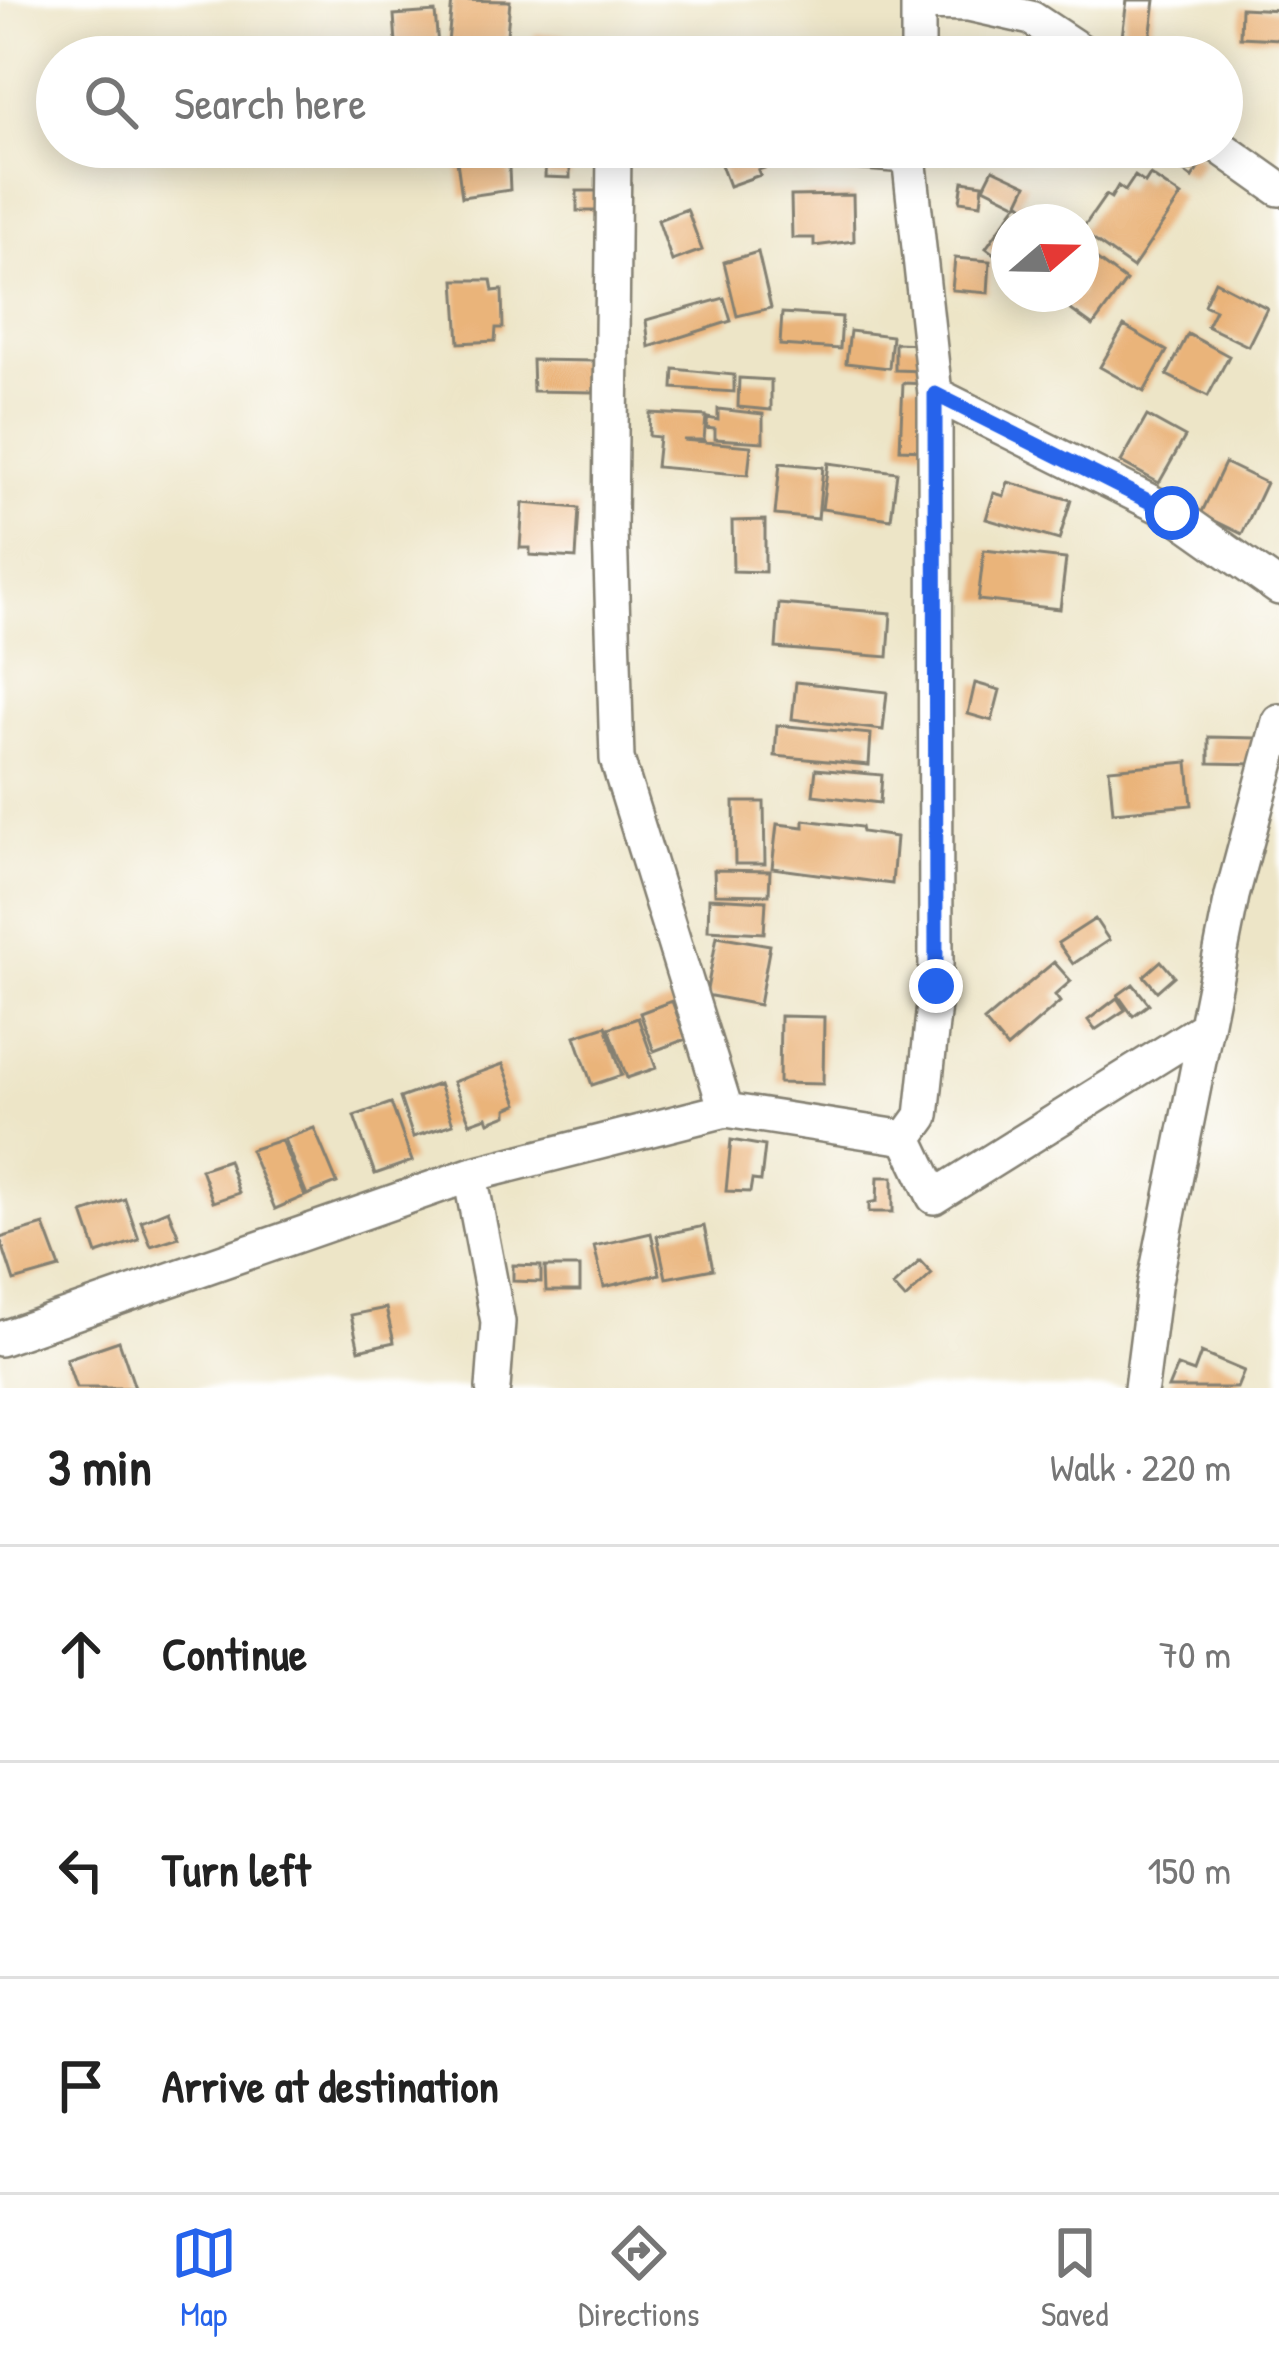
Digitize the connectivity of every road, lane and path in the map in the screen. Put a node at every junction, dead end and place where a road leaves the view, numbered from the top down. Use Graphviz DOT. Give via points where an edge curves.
graph roads {
  1 [pos="918,1"];
  2 [pos="918,36"];
  3 [pos="1058,36"];
  4 [pos="1243,163"];
  5 [pos="614,168"];
  6 [pos="909,168"];
  7 [pos="1279,188"];
  8 [pos="935,394"];
  9 [pos="1279,588"];
  10 [pos="1279,722"];
  11 [pos="1206,1027"];
  12 [pos="726,1110"];
  13 [pos="906,1138"];
  14 [pos="470,1175"];
  15 [pos="0,1339"];
  16 [pos="493,1388"];
  17 [pos="1141,1388"];
  1 -- 2 [label="street"];
  1 -- 3 [label="street" via="1031,18"];
  4 -- 7 [label="street"];
  5 -- 12 [label="street" via="616,759"];
  6 -- 8 [label="street"];
  8 -- 9 [label="street" via="1172,513"];
  8 -- 13 [label="street" via="936,986 922,1116"];
  10 -- 11 [label="street"];
  11 -- 13 [label="street" via="934,1197"];
  11 -- 17 [label="street"];
  12 -- 13 [label="street"];
  12 -- 14 [label="street"];
  14 -- 15 [label="street"];
  14 -- 16 [label="street" via="498,1322"];
}
